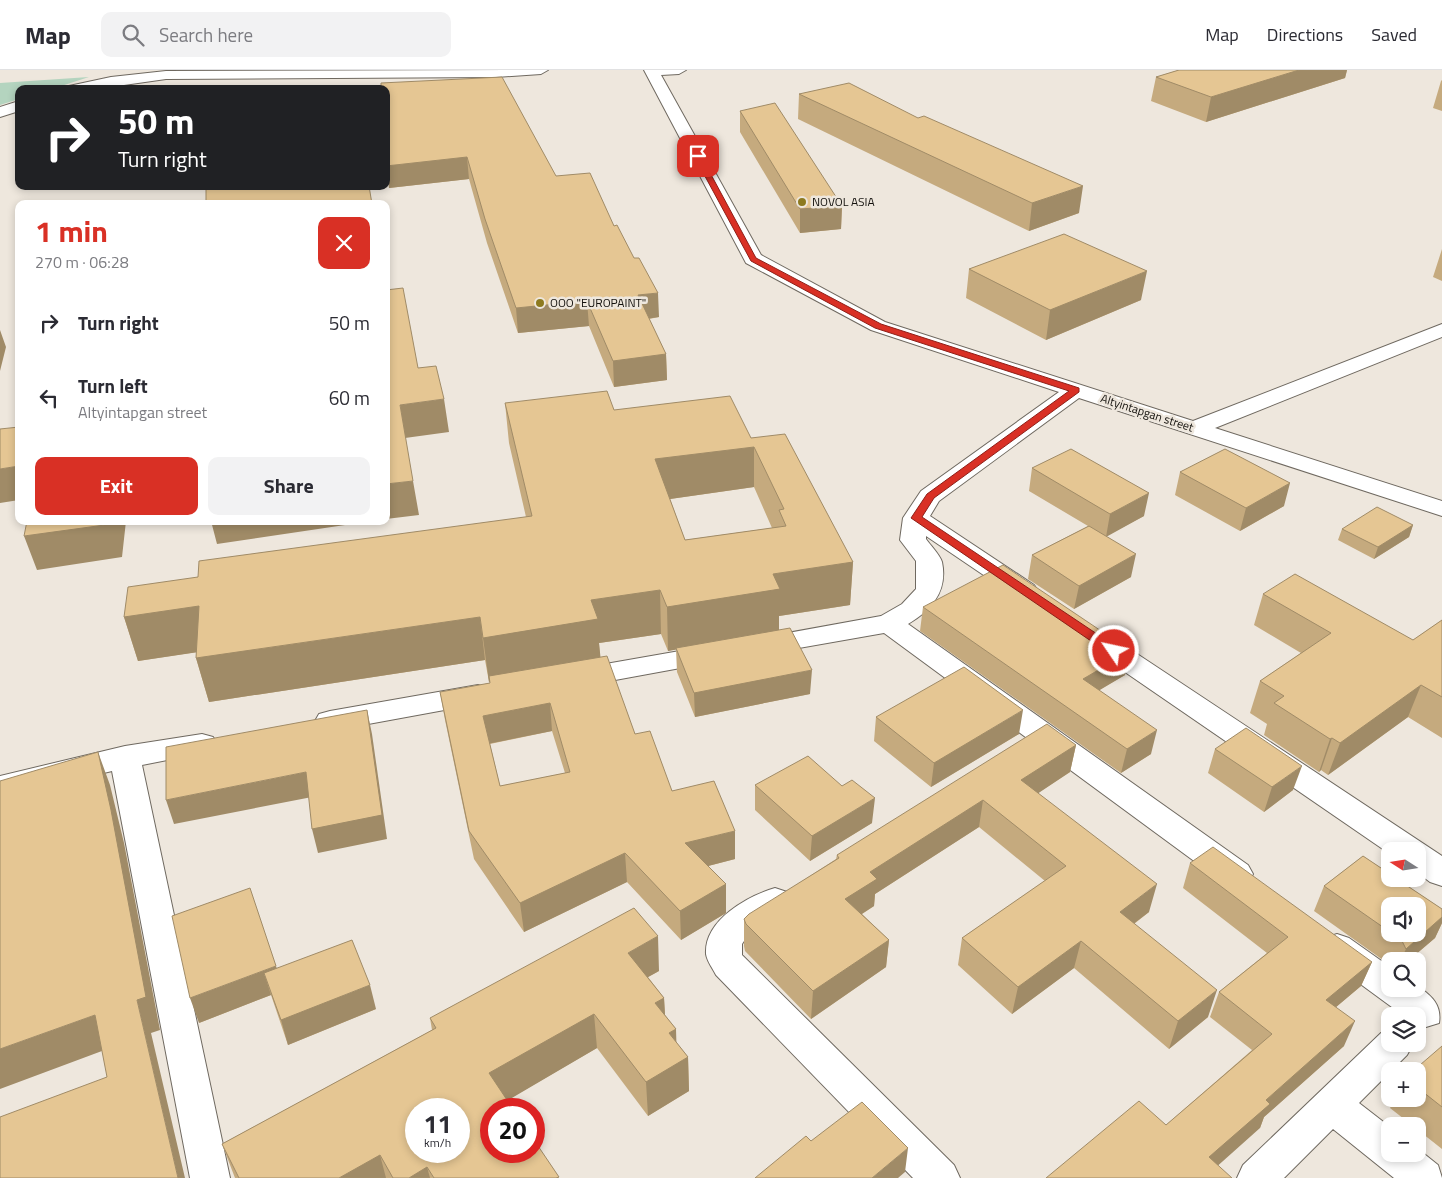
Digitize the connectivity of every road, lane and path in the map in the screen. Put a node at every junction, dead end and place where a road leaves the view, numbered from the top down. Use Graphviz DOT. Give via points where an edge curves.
graph roads {
  1 [pos="541,70"];
  2 [pos="679,70"];
  3 [pos="651,71"];
  4 [pos="92,85"];
  5 [pos="15,107"];
  6 [pos="0,112"];
  7 [pos="1442,330"];
  8 [pos="1076,390"];
  9 [pos="1194,428"];
  10 [pos="1442,509"];
  11 [pos="916,518"];
  12 [pos="1048,607"];
  13 [pos="888,623"];
  14 [pos="1072,623"];
  15 [pos="556,682"];
  16 [pos="506,690"];
  17 [pos="301,726"];
  18 [pos="222,740"];
  19 [pos="124,757"];
  20 [pos="0,787"];
  21 [pos="1397,842"];
  22 [pos="1426,862"];
  23 [pos="1442,873"];
  24 [pos="799,887"];
  25 [pos="1261,892"];
  26 [pos="1317,933"];
  27 [pos="1381,979"];
  28 [pos="1408,997"];
  29 [pos="1428,1009"];
  30 [pos="1386,1052"];
  31 [pos="1332,1105"];
  32 [pos="1381,1144"];
  33 [pos="1404,1162"];
  34 [pos="210,1178"];
  35 [pos="940,1178"];
  36 [pos="1257,1178"];
  37 [pos="1424,1178"];
  1 -- 4 [label="street" via="166,75"];
  2 -- 3 [label="street"];
  3 -- 8 [label="street, Altyintapgan street" via="753,259 878,326"];
  5 -- 6 [label="street"];
  7 -- 9 [label="street"];
  8 -- 9 [label="street, Altyintapgan street"];
  8 -- 11 [label="street" via="930,496"];
  9 -- 10 [label="street, Altyintapgan street"];
  11 -- 12 [label="street"];
  11 -- 13 [label="street" via="913,540 929,561 929,590 912,610"];
  13 -- 15 [label="street"];
  13 -- 25 [label="street" via="1030,742"];
  14 -- 21 [label="street"];
  16 -- 17 [label="street"];
  18 -- 19 [label="street"];
  19 -- 20 [label="street"];
  19 -- 34 [label="street"];
  22 -- 23 [label="street"];
  24 -- 35 [label="street" via="740,923 726,938 723,956 733,971"];
  26 -- 27 [label="street"];
  28 -- 29 [label="street"];
  30 -- 31 [label="street"];
  31 -- 32 [label="street"];
  31 -- 36 [label="street"];
  33 -- 37 [label="street"];
}
